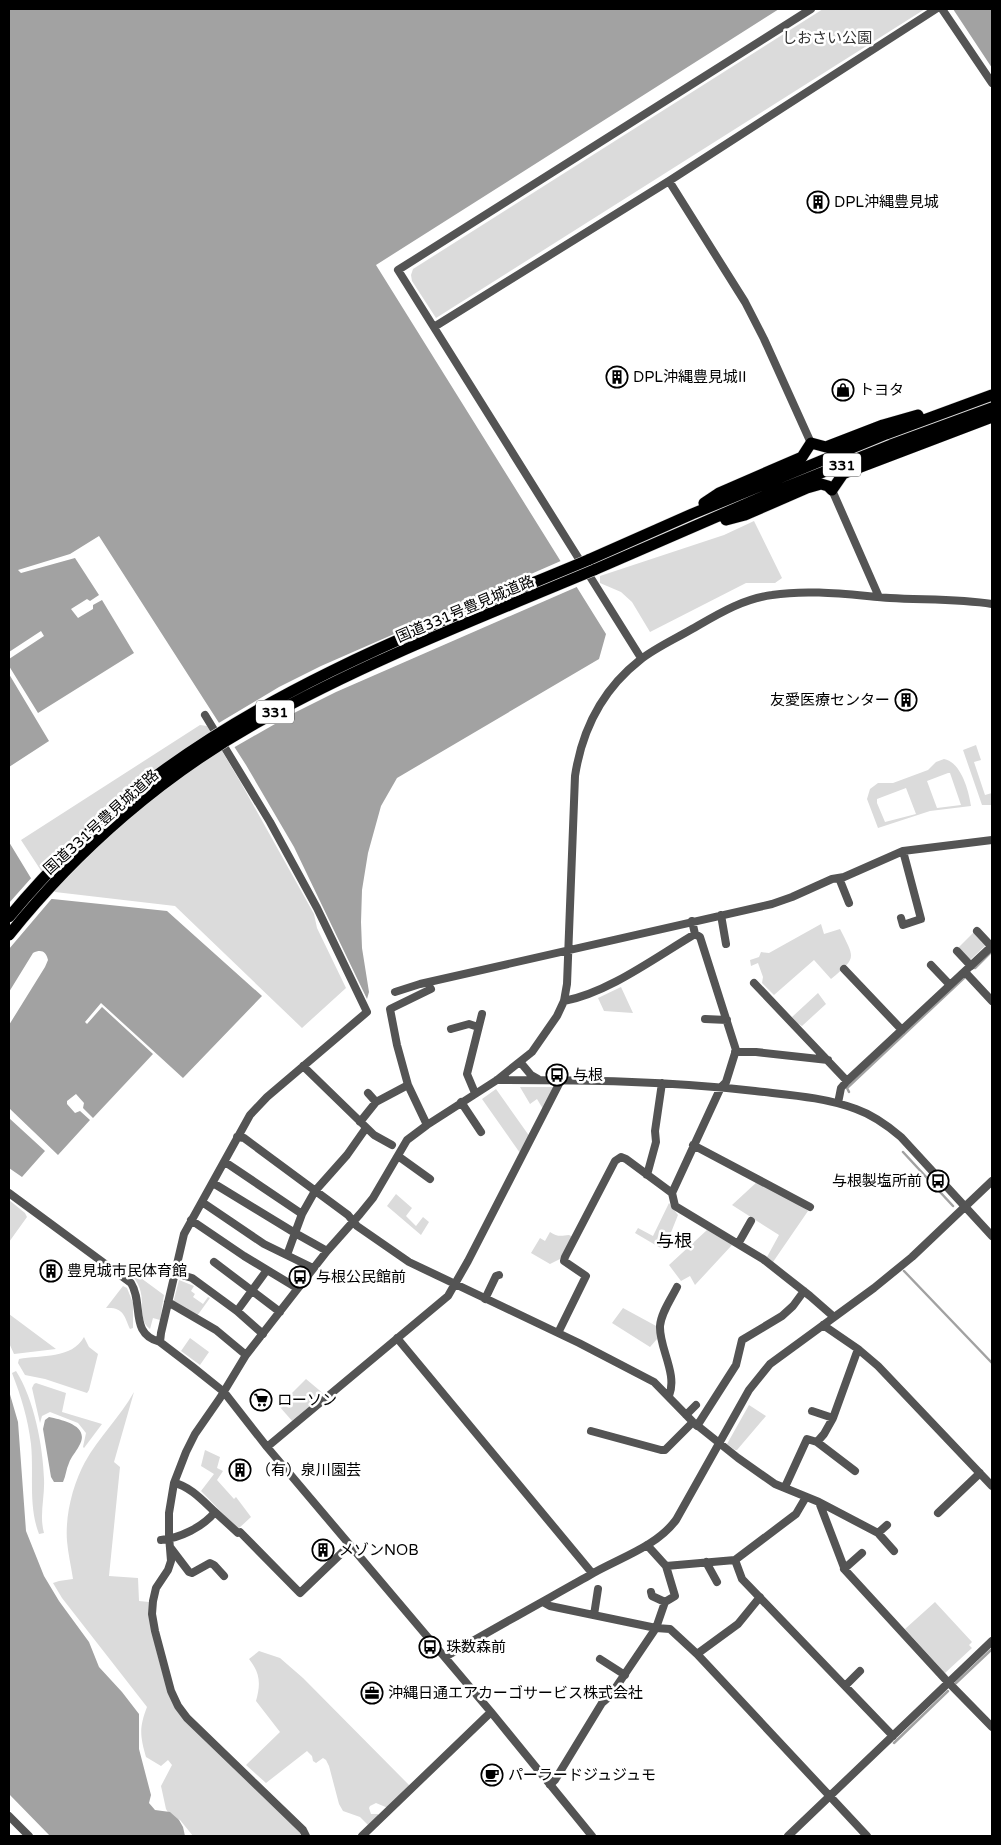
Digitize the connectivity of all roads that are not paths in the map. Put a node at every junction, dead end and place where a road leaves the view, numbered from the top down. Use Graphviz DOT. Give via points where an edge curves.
graph roads {
  1 [pos="811,9"];
  2 [pos="936,9"];
  3 [pos="942,9"];
  4 [pos="992,83"];
  5 [pos="669,181"];
  6 [pos="434,327"];
  7 [pos="992,395"];
  8 [pos="960,405"];
  9 [pos="992,408"];
  10 [pos="992,417"];
  11 [pos="811,443"];
  12 [pos="832,490"];
  13 [pos="692,514"];
  14 [pos="695,528"];
  15 [pos="591,565"];
  16 [pos="879,597"];
  17 [pos="992,604"];
  18 [pos="641,658"];
  19 [pos="204,715"];
  20 [pos="992,840"];
  21 [pos="903,851"];
  22 [pos="839,878"];
  23 [pos="849,903"];
  24 [pos="721,915"];
  25 [pos="9,917"];
  26 [pos="901,918"];
  27 [pos="692,921"];
  28 [pos="977,931"];
  29 [pos="9,934"];
  30 [pos="695,934"];
  31 [pos="726,944"];
  32 [pos="992,946"];
  33 [pos="568,950"];
  34 [pos="957,951"];
  35 [pos="931,965"];
  36 [pos="844,969"];
  37 [pos="968,969"];
  38 [pos="754,983"];
  39 [pos="950,985"];
  40 [pos="431,989"];
  41 [pos="394,992"];
  42 [pos="564,1001"];
  43 [pos="992,1001"];
  44 [pos="482,1014"];
  45 [pos="705,1019"];
  46 [pos="727,1020"];
  47 [pos="478,1027"];
  48 [pos="451,1029"];
  49 [pos="902,1030"];
  50 [pos="735,1052"];
  51 [pos="828,1060"];
  52 [pos="521,1063"];
  53 [pos="302,1066"];
  54 [pos="497,1080"];
  55 [pos="540,1080"];
  56 [pos="561,1080"];
  57 [pos="847,1080"];
  58 [pos="662,1083"];
  59 [pos="408,1085"];
  60 [pos="721,1087"];
  61 [pos="368,1093"];
  62 [pos="475,1093"];
  63 [pos="376,1102"];
  64 [pos="461,1102"];
  65 [pos="838,1103"];
  66 [pos="360,1122"];
  67 [pos="427,1125"];
  68 [pos="366,1128"];
  69 [pos="481,1132"];
  70 [pos="237,1137"];
  71 [pos="392,1145"];
  72 [pos="694,1145"];
  73 [pos="398,1156"];
  74 [pos="225,1162"];
  75 [pos="647,1175"];
  76 [pos="430,1179"];
  77 [pos="992,1181"];
  78 [pos="213,1183"];
  79 [pos="314,1191"];
  80 [pos="9,1193"];
  81 [pos="672,1193"];
  82 [pos="202,1202"];
  83 [pos="810,1206"];
  84 [pos="966,1207"];
  85 [pos="302,1214"];
  86 [pos="190,1220"];
  87 [pos="751,1221"];
  88 [pos="353,1222"];
  89 [pos="295,1232"];
  90 [pos="992,1236"];
  91 [pos="738,1244"];
  92 [pos="327,1250"];
  93 [pos="287,1254"];
  94 [pos="214,1262"];
  95 [pos="313,1268"];
  96 [pos="267,1270"];
  97 [pos="175,1273"];
  98 [pos="499,1275"];
  99 [pos="454,1284"];
  100 [pos="677,1287"];
  101 [pos="297,1288"];
  102 [pos="252,1290"];
  103 [pos="804,1291"];
  104 [pos="485,1299"];
  105 [pos="168,1302"];
  106 [pos="237,1311"];
  107 [pos="280,1312"];
  108 [pos="834,1317"];
  109 [pos="823,1325"];
  110 [pos="558,1333"];
  111 [pos="263,1334"];
  112 [pos="397,1338"];
  113 [pos="160,1342"];
  114 [pos="858,1349"];
  115 [pos="246,1355"];
  116 [pos="224,1392"];
  117 [pos="669,1396"];
  118 [pos="696,1405"];
  119 [pos="812,1411"];
  120 [pos="686,1415"];
  121 [pos="833,1418"];
  122 [pos="695,1424"];
  123 [pos="591,1431"];
  124 [pos="719,1442"];
  125 [pos="817,1442"];
  126 [pos="267,1447"];
  127 [pos="855,1471"];
  128 [pos="980,1473"];
  129 [pos="174,1482"];
  130 [pos="992,1486"];
  131 [pos="785,1488"];
  132 [pos="806,1497"];
  133 [pos="819,1502"];
  134 [pos="215,1512"];
  135 [pos="938,1513"];
  136 [pos="887,1525"];
  137 [pos="878,1533"];
  138 [pos="167,1542"];
  139 [pos="350,1545"];
  140 [pos="647,1545"];
  141 [pos="894,1551"];
  142 [pos="862,1553"];
  143 [pos="736,1560"];
  144 [pos="706,1562"];
  145 [pos="666,1566"];
  146 [pos="844,1568"];
  147 [pos="592,1573"];
  148 [pos="224,1576"];
  149 [pos="717,1582"];
  150 [pos="598,1589"];
  151 [pos="651,1592"];
  152 [pos="675,1596"];
  153 [pos="760,1597"];
  154 [pos="543,1602"];
  155 [pos="665,1602"];
  156 [pos="679,1604"];
  157 [pos="594,1615"];
  158 [pos="656,1628"];
  159 [pos="992,1641"];
  160 [pos="697,1654"];
  161 [pos="445,1657"];
  162 [pos="600,1659"];
  163 [pos="860,1672"];
  164 [pos="625,1675"];
  165 [pos="948,1682"];
  166 [pos="845,1686"];
  167 [pos="491,1712"];
  168 [pos="992,1727"];
  169 [pos="893,1736"];
  170 [pos="550,1784"];
  171 [pos="829,1796"];
  172 [pos="11,1821"];
  173 [pos="29,1836"];
  174 [pos="306,1836"];
  175 [pos="362,1836"];
  176 [pos="592,1836"];
  177 [pos="788,1836"];
  178 [pos="867,1836"];
  1 -- 6 [label="street" via="398,270"];
  2 -- 5 [label="street"];
  3 -- 4 [label="street"];
  5 -- 6 [label="street"];
  5 -- 11 [label="street" via="745,302"];
  6 -- 18 [label="street"];
  7 -- 8 [label="highway, 国道331号豊見城道路 / 331"];
  8 -- 11 [label="highway" via="883,425 826,447"];
  8 -- 13 [label="highway, 国道331号豊見城道路 / 331"];
  9 -- 14 [label="highway, 国道331号豊見城道路 / 331" via="776,491"];
  10 -- 12 [label="highway" via="850,470"];
  11 -- 13 [label="highway" via="802,457 719,494"];
  12 -- 14 [label="highway" via="821,484 746,515"];
  12 -- 16 [label="street"];
  13 -- 15 [label="highway, 国道331号豊見城道路 / 331"];
  14 -- 15 [label="highway, 国道331号豊見城道路 / 331"];
  15 -- 25 [label="highway, 国道331号豊見城道路 / 331, bridge" via="427,628 337,668 218,733 143,786 104,819"];
  15 -- 29 [label="highway, 国道331号豊見城道路 / 331, bridge" via="342,678 221,744 149,796 85,851"];
  16 -- 17 [label="street"];
  16 -- 18 [label="street" via="802,593 757,598 727,609"];
  18 -- 33 [label="street" via="606,694 581,746 574,791"];
  19 -- 53 [label="street" via="270,822 317,908 367,1012"];
  20 -- 21 [label="street"];
  21 -- 22 [label="street"];
  21 -- 26 [label="street" via="921,918 903,925"];
  22 -- 23 [label="street"];
  22 -- 24 [label="street" via="792,897"];
  24 -- 27 [label="street"];
  24 -- 31 [label="street"];
  27 -- 30 [label="street"];
  27 -- 33 [label="street"];
  28 -- 32 [label="street"];
  30 -- 42 [label="street" via="607,986"];
  30 -- 46 [label="street" via="700,937"];
  32 -- 37 [label="street"];
  33 -- 41 [label="street"];
  33 -- 42 [label="street"];
  34 -- 37 [label="street"];
  35 -- 39 [label="street"];
  36 -- 49 [label="street"];
  37 -- 39 [label="street"];
  37 -- 43 [label="street"];
  38 -- 51 [label="street"];
  39 -- 49 [label="street"];
  40 -- 59 [label="street" via="390,1009"];
  42 -- 52 [label="street" via="543,1038"];
  44 -- 47 [label="street"];
  45 -- 46 [label="street"];
  46 -- 50 [label="street"];
  47 -- 48 [label="street" via="469,1024"];
  47 -- 62 [label="street" via="467,1074"];
  49 -- 57 [label="street"];
  50 -- 51 [label="street"];
  50 -- 60 [label="street" via="726,1082"];
  51 -- 57 [label="street"];
  52 -- 54 [label="street"];
  52 -- 55 [label="street"];
  53 -- 66 [label="street"];
  53 -- 70 [label="street" via="258,1106"];
  54 -- 55 [label="street"];
  54 -- 62 [label="street"];
  55 -- 56 [label="street"];
  56 -- 58 [label="street"];
  56 -- 99 [label="street"];
  57 -- 65 [label="street" via="841,1088"];
  58 -- 60 [label="street"];
  58 -- 75 [label="street" via="656,1142"];
  59 -- 63 [label="street"];
  59 -- 67 [label="street"];
  60 -- 65 [label="street"];
  60 -- 72 [label="street"];
  61 -- 63 [label="street"];
  62 -- 64 [label="street"];
  63 -- 66 [label="street"];
  64 -- 67 [label="street"];
  64 -- 69 [label="street"];
  65 -- 84 [label="street" via="888,1126"];
  66 -- 68 [label="street"];
  67 -- 73 [label="street" via="408,1140"];
  68 -- 71 [label="street"];
  68 -- 79 [label="street" via="347,1155"];
  70 -- 74 [label="street"];
  70 -- 79 [label="street" via="244,1138"];
  72 -- 81 [label="street"];
  72 -- 83 [label="street"];
  73 -- 76 [label="street"];
  73 -- 88 [label="street" via="373,1198"];
  74 -- 78 [label="street"];
  74 -- 85 [label="street"];
  75 -- 81 [label="street"];
  75 -- 110 [label="street" via="626,1159 621,1157 615,1162 565,1257 564,1261 586,1276"];
  77 -- 84 [label="street"];
  78 -- 82 [label="street"];
  78 -- 89 [label="street"];
  79 -- 85 [label="street"];
  79 -- 88 [label="street"];
  80 -- 113 [label="street" via="131,1283 137,1294 141,1326 150,1340"];
  81 -- 91 [label="street" via="675,1206"];
  82 -- 86 [label="street"];
  82 -- 93 [label="street" via="264,1244"];
  84 -- 90 [label="street"];
  84 -- 108 [label="street" via="912,1257"];
  85 -- 89 [label="street"];
  86 -- 96 [label="street"];
  86 -- 97 [label="street"];
  87 -- 91 [label="street"];
  88 -- 92 [label="street"];
  88 -- 99 [label="street" via="390,1250"];
  89 -- 92 [label="street"];
  89 -- 93 [label="street"];
  91 -- 103 [label="street"];
  92 -- 95 [label="street"];
  93 -- 95 [label="street"];
  94 -- 102 [label="street"];
  95 -- 101 [label="street"];
  96 -- 101 [label="street"];
  96 -- 102 [label="street"];
  97 -- 105 [label="street"];
  97 -- 106 [label="street" via="192,1278"];
  98 -- 104 [label="street"];
  99 -- 104 [label="street"];
  99 -- 112 [label="street" via="448,1296"];
  100 -- 117 [label="street" via="660,1328 670,1374"];
  101 -- 107 [label="street"];
  102 -- 106 [label="street"];
  102 -- 107 [label="street"];
  103 -- 108 [label="street"];
  103 -- 122 [label="street" via="782,1316 742,1340 736,1365"];
  104 -- 110 [label="street"];
  105 -- 113 [label="street"];
  105 -- 115 [label="street" via="216,1330"];
  106 -- 111 [label="street"];
  107 -- 111 [label="street"];
  108 -- 109 [label="street"];
  109 -- 114 [label="street"];
  109 -- 124 [label="street" via="762,1373"];
  110 -- 117 [label="street" via="646,1377"];
  111 -- 115 [label="street"];
  112 -- 126 [label="street"];
  112 -- 147 [label="street"];
  113 -- 116 [label="street"];
  114 -- 121 [label="street"];
  114 -- 128 [label="street"];
  115 -- 116 [label="street"];
  116 -- 126 [label="street"];
  116 -- 129 [label="street" via="195,1434"];
  117 -- 120 [label="street"];
  118 -- 120 [label="street"];
  119 -- 121 [label="street"];
  120 -- 122 [label="street"];
  121 -- 125 [label="street"];
  122 -- 123 [label="street" via="665,1450"];
  122 -- 124 [label="street"];
  124 -- 131 [label="street"];
  124 -- 140 [label="street" via="676,1520"];
  125 -- 127 [label="street"];
  125 -- 131 [label="street" via="807,1438"];
  126 -- 139 [label="street"];
  128 -- 130 [label="street"];
  128 -- 135 [label="street"];
  129 -- 134 [label="street"];
  129 -- 138 [label="street"];
  131 -- 132 [label="street"];
  132 -- 133 [label="street"];
  132 -- 143 [label="street" via="796,1514"];
  133 -- 137 [label="street"];
  133 -- 146 [label="street"];
  134 -- 138 [label="street" via="203,1524"];
  134 -- 139 [label="street" via="240,1532 300,1592"];
  136 -- 137 [label="street"];
  137 -- 141 [label="street"];
  138 -- 148 [label="street" via="189,1572 210,1563"];
  138 -- 174 [label="street" via="170,1565 156,1588 152,1614 171,1691 178,1706"];
  139 -- 161 [label="street"];
  140 -- 145 [label="street"];
  140 -- 147 [label="street"];
  142 -- 146 [label="street"];
  143 -- 144 [label="street"];
  143 -- 153 [label="street" via="742,1579"];
  144 -- 145 [label="street"];
  144 -- 149 [label="street"];
  145 -- 152 [label="street"];
  146 -- 165 [label="street"];
  147 -- 154 [label="street"];
  150 -- 157 [label="street"];
  151 -- 155 [label="street" via="652,1596"];
  152 -- 155 [label="street"];
  152 -- 156 [label="street"];
  153 -- 160 [label="street" via="738,1624"];
  153 -- 166 [label="street"];
  154 -- 157 [label="street"];
  154 -- 161 [label="street"];
  155 -- 158 [label="street"];
  157 -- 158 [label="street"];
  158 -- 160 [label="street" via="670,1629"];
  158 -- 164 [label="street"];
  159 -- 165 [label="street"];
  160 -- 171 [label="street"];
  161 -- 167 [label="street"];
  162 -- 164 [label="street"];
  163 -- 166 [label="street"];
  164 -- 170 [label="street" via="602,1702"];
  165 -- 168 [label="street"];
  165 -- 169 [label="street"];
  166 -- 169 [label="street"];
  167 -- 170 [label="street"];
  167 -- 175 [label="street"];
  169 -- 171 [label="street"];
  170 -- 176 [label="street"];
  171 -- 177 [label="street"];
  171 -- 178 [label="street"];
  172 -- 173 [label="street"];
}
